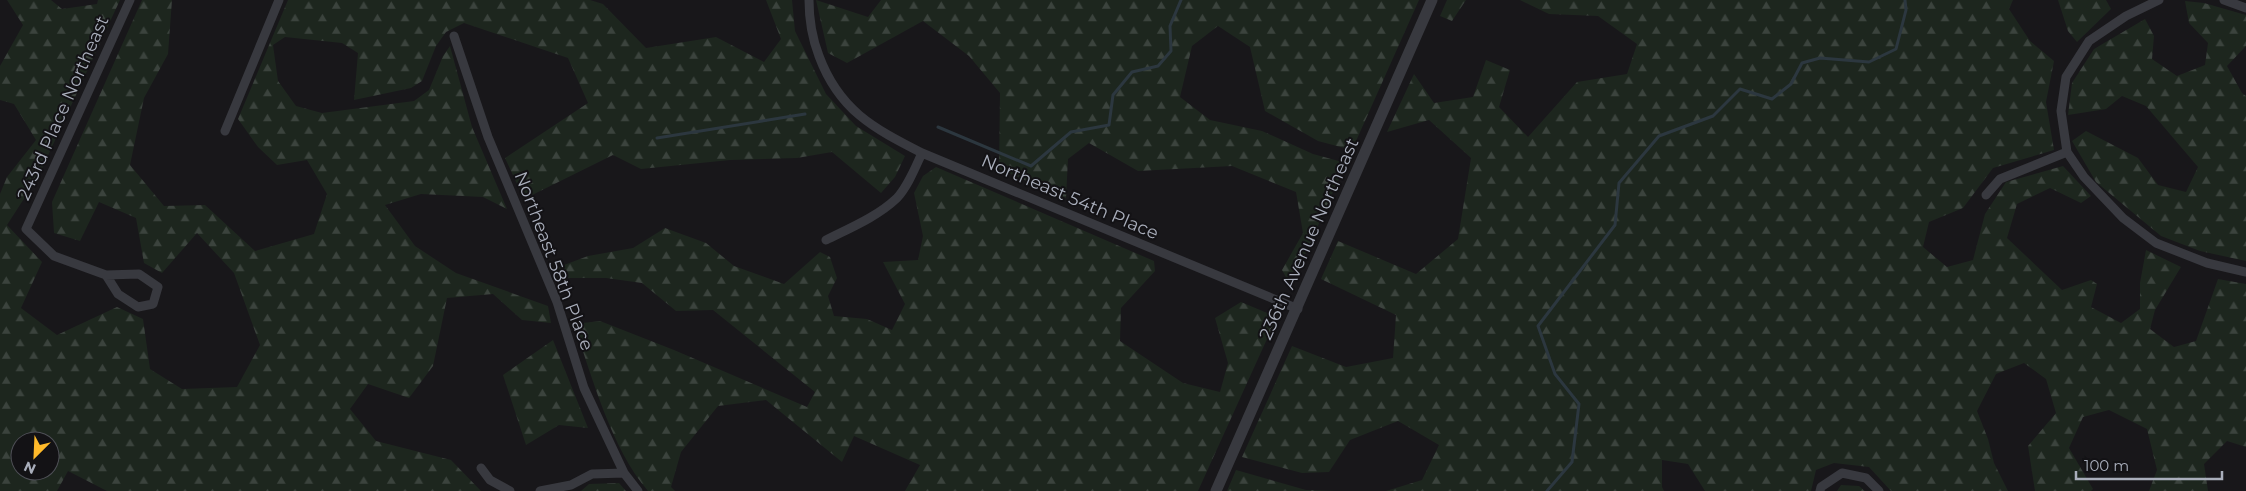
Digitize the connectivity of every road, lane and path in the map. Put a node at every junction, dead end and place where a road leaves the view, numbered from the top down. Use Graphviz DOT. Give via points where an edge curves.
graph roads {
  1 [pos="130,0"];
  2 [pos="279,0"];
  3 [pos="809,0"];
  4 [pos="1432,0"];
  5 [pos="2160,0"];
  6 [pos="2224,0"];
  7 [pos="2246,8"];
  8 [pos="454,36"];
  9 [pos="225,131"];
  10 [pos="2067,152"];
  11 [pos="922,153"];
  12 [pos="1986,195"];
  13 [pos="826,240"];
  14 [pos="2246,272"];
  15 [pos="106,275"];
  16 [pos="1298,309"];
  17 [pos="481,468"];
  18 [pos="624,474"];
  19 [pos="510,491"];
  20 [pos="540,491"];
  21 [pos="638,491"];
  22 [pos="1216,491"];
  23 [pos="1820,491"];
  24 [pos="1879,491"];
  1 -- 15 [label="street, 243rd Place Northeast" via="26,229 54,256"];
  2 -- 9 [label="street"];
  3 -- 11 [label="street, Northeast 54th Place" via="813,40 825,73 839,97 889,137"];
  4 -- 16 [label="street, 236th Avenue Northeast"];
  5 -- 10 [label="street" via="2126,16 2089,41 2066,77 2061,111"];
  6 -- 7 [label="street"];
  8 -- 18 [label="street, Northeast 58th Place" via="488,137 557,302 584,388"];
  10 -- 12 [label="street" via="2000,179"];
  10 -- 14 [label="street" via="2084,178 2123,218 2156,243 2207,263"];
  11 -- 13 [label="street" via="897,197 863,222"];
  11 -- 16 [label="street, Northeast 54th Place"];
  15 -- 15 [label="street" via="118,294 138,307 153,304 158,287 139,274"];
  16 -- 22 [label="street, 236th Avenue Northeast"];
  17 -- 19 [label="street" via="490,480"];
  18 -- 20 [label="street" via="592,474 570,485"];
  18 -- 21 [label="street, Northeast 58th Place"];
  23 -- 24 [label="street" via="1842,473 1866,478"];
}
